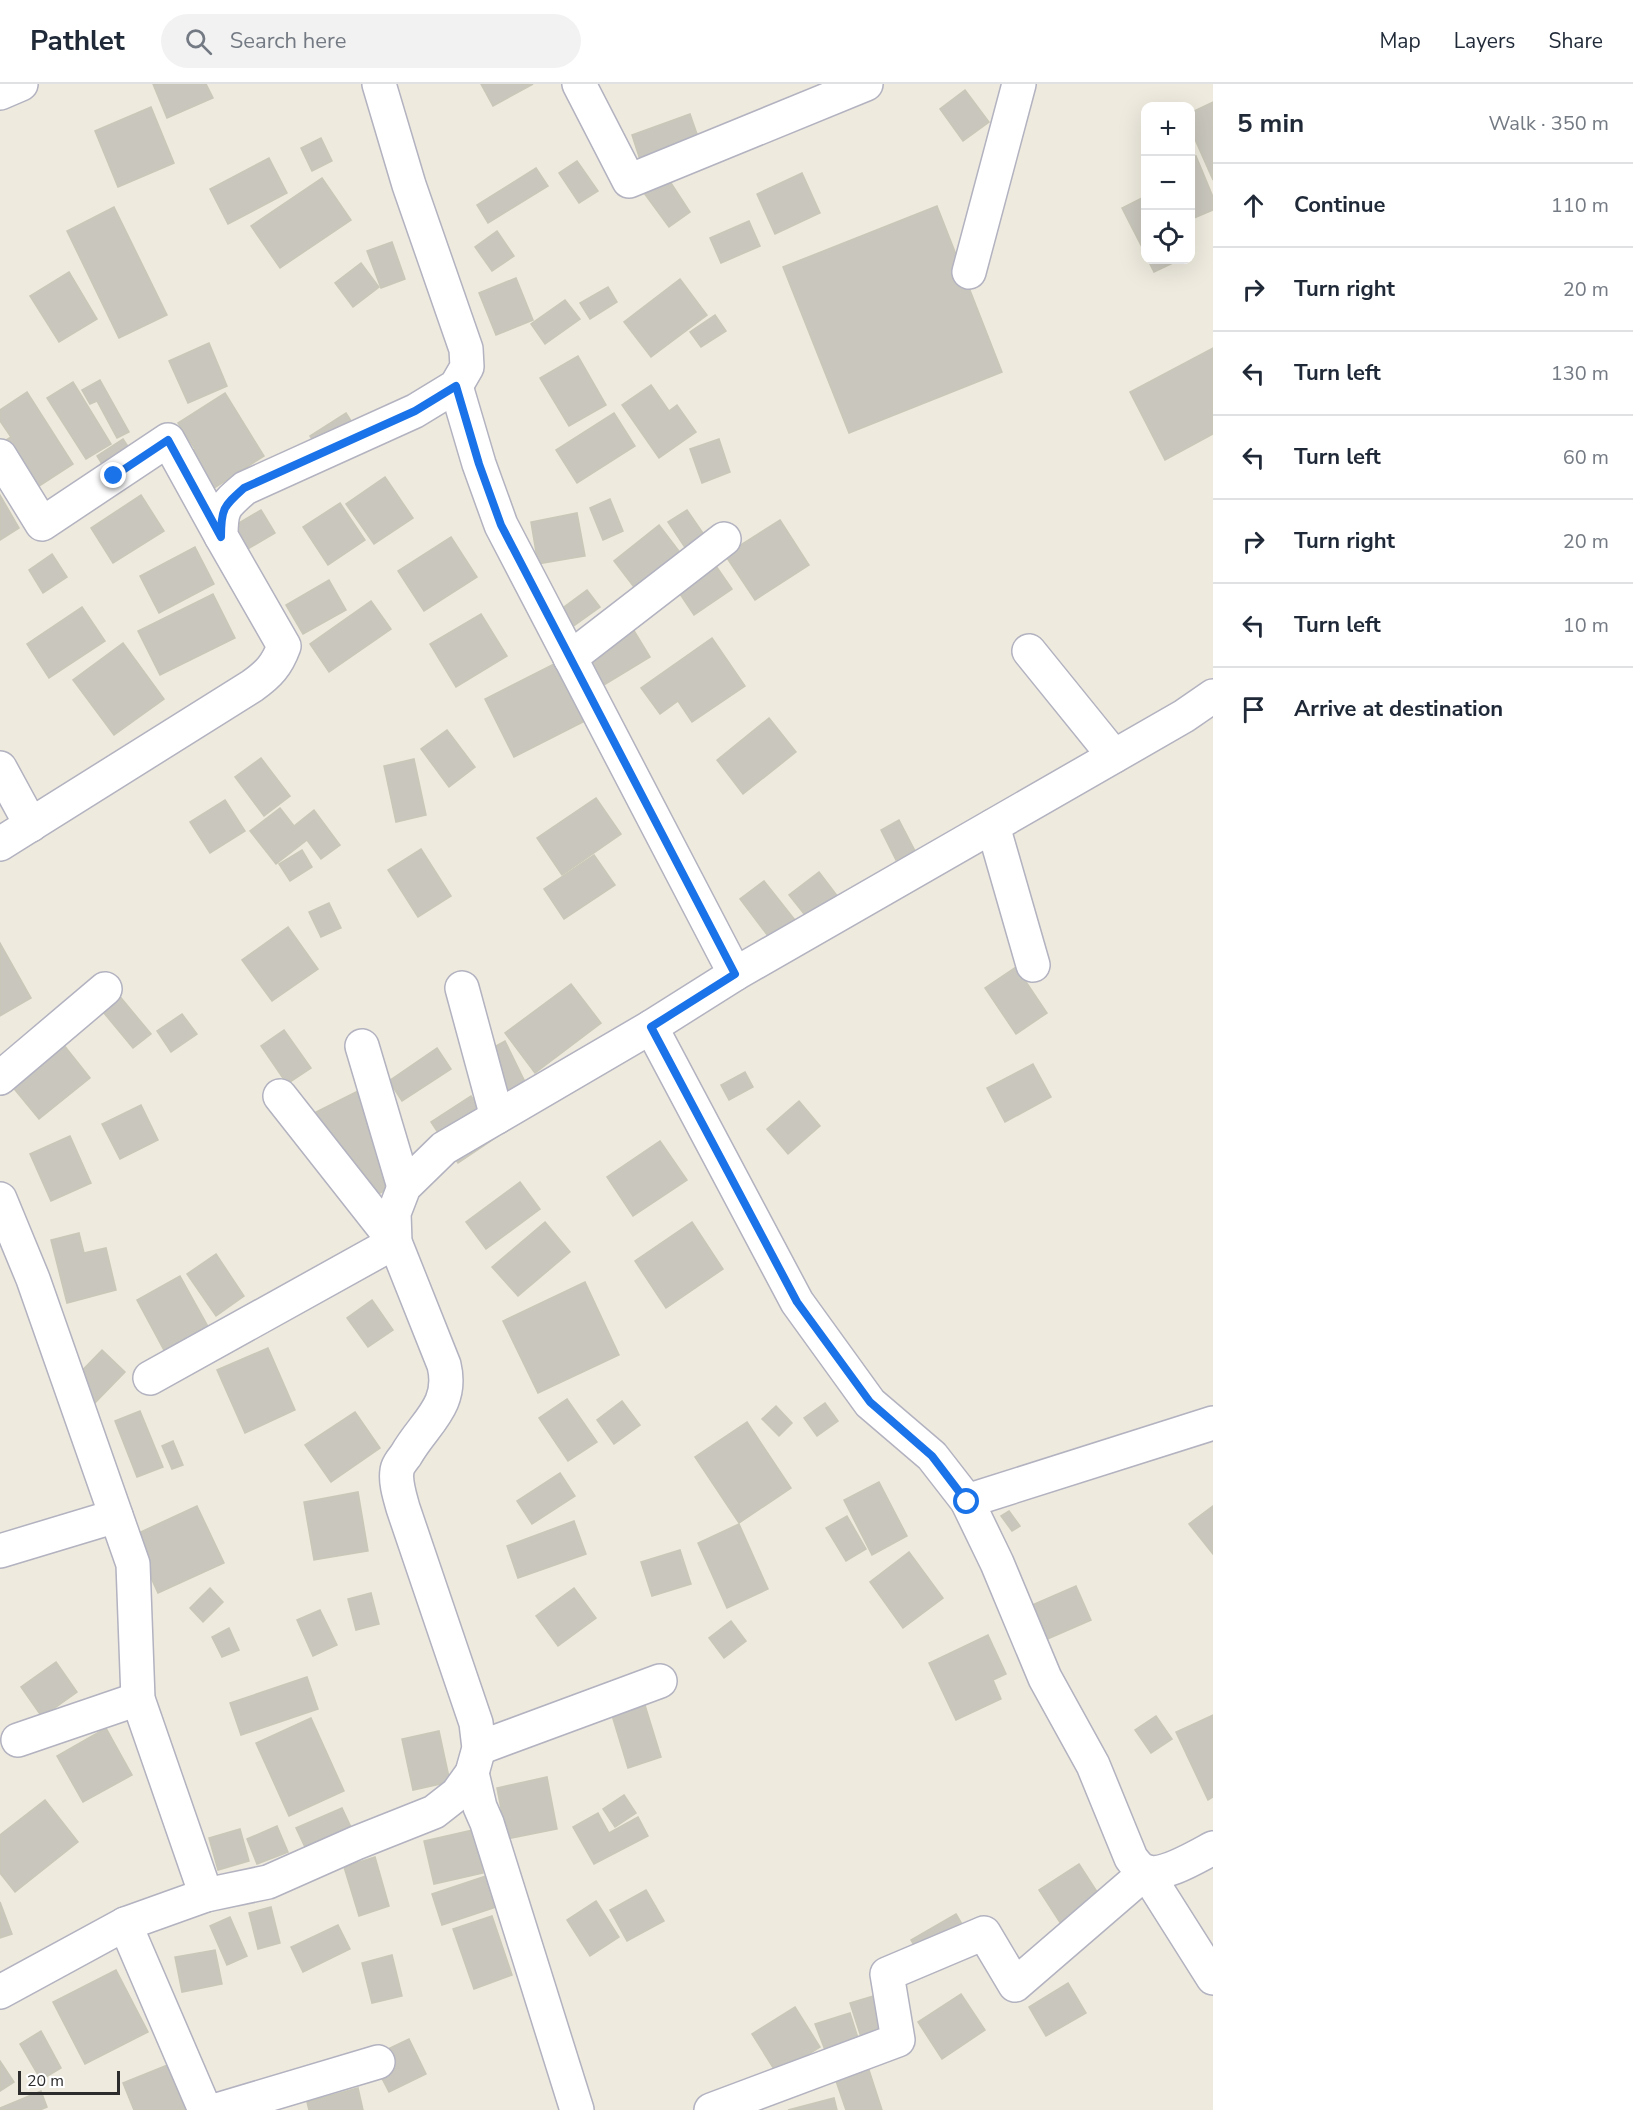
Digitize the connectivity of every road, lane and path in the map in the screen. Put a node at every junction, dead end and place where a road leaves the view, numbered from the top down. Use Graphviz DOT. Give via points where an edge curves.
graph roads {
  1 [pos="21,84"];
  2 [pos="379,84"];
  3 [pos="579,84"];
  4 [pos="866,84"];
  5 [pos="1019,84"];
  6 [pos="0,93"];
  7 [pos="969,272"];
  8 [pos="456,386"];
  9 [pos="0,456"];
  10 [pos="221,537"];
  11 [pos="724,539"];
  12 [pos="1029,651"];
  13 [pos="570,658"];
  14 [pos="1212,698"];
  15 [pos="1114,756"];
  16 [pos="0,768"];
  17 [pos="31,825"];
  18 [pos="993,825"];
  19 [pos="0,844"];
  20 [pos="1033,965"];
  21 [pos="735,974"];
  22 [pos="462,988"];
  23 [pos="105,989"];
  24 [pos="651,1027"];
  25 [pos="362,1046"];
  26 [pos="0,1078"];
  27 [pos="280,1096"];
  28 [pos="497,1117"];
  29 [pos="404,1186"];
  30 [pos="0,1199"];
  31 [pos="395,1242"];
  32 [pos="150,1378"];
  33 [pos="1213,1423"];
  34 [pos="967,1502"];
  35 [pos="116,1516"];
  36 [pos="0,1551"];
  37 [pos="660,1681"];
  38 [pos="138,1700"];
  39 [pos="18,1740"];
  40 [pos="476,1760"];
  41 [pos="1213,1848"];
  42 [pos="1146,1872"];
  43 [pos="206,1895"];
  44 [pos="125,1924"];
  45 [pos="1213,1977"];
  46 [pos="0,1992"];
  47 [pos="378,2062"];
  48 [pos="205,2110"];
  49 [pos="217,2110"];
  50 [pos="577,2110"];
  51 [pos="711,2110"];
  1 -- 6 [label="street"];
  2 -- 8 [label="street" via="409,185 466,349 467,367"];
  3 -- 4 [label="street" via="629,181"];
  5 -- 7 [label="street"];
  8 -- 10 [label="street" via="415,411 244,488 224,506"];
  8 -- 13 [label="street" via="501,525"];
  9 -- 10 [label="street" via="42,524 168,440"];
  10 -- 17 [label="street" via="284,646 279,661 252,686"];
  11 -- 13 [label="street"];
  12 -- 15 [label="street"];
  13 -- 21 [label="street"];
  14 -- 15 [label="street"];
  15 -- 18 [label="street"];
  16 -- 17 [label="street"];
  17 -- 19 [label="street"];
  18 -- 20 [label="street"];
  18 -- 21 [label="street"];
  21 -- 24 [label="street"];
  22 -- 28 [label="street"];
  23 -- 26 [label="street"];
  24 -- 28 [label="street"];
  24 -- 34 [label="street" via="797,1302 870,1402 932,1456"];
  25 -- 29 [label="street"];
  27 -- 31 [label="street"];
  28 -- 29 [label="street" via="444,1148"];
  29 -- 31 [label="street" via="393,1213"];
  30 -- 35 [label="street" via="33,1279"];
  31 -- 32 [label="street"];
  31 -- 40 [label="street" via="448,1380 445,1396 431,1421 396,1471 399,1493 476,1723"];
  33 -- 34 [label="street"];
  34 -- 42 [label="street" via="1045,1678 1093,1765 1131,1858"];
  35 -- 36 [label="street"];
  35 -- 38 [label="street" via="133,1564"];
  37 -- 40 [label="street"];
  38 -- 39 [label="street"];
  38 -- 43 [label="street"];
  40 -- 43 [label="street" via="457,1794 434,1812 268,1882"];
  40 -- 50 [label="street" via="480,1807"];
  41 -- 42 [label="street" via="1169,1869"];
  42 -- 45 [label="street"];
  42 -- 51 [label="street" via="1015,1985 984,1933 887,1974 898,2040"];
  43 -- 44 [label="street"];
  44 -- 46 [label="street"];
  44 -- 48 [label="street"];
  47 -- 49 [label="street"];
}
